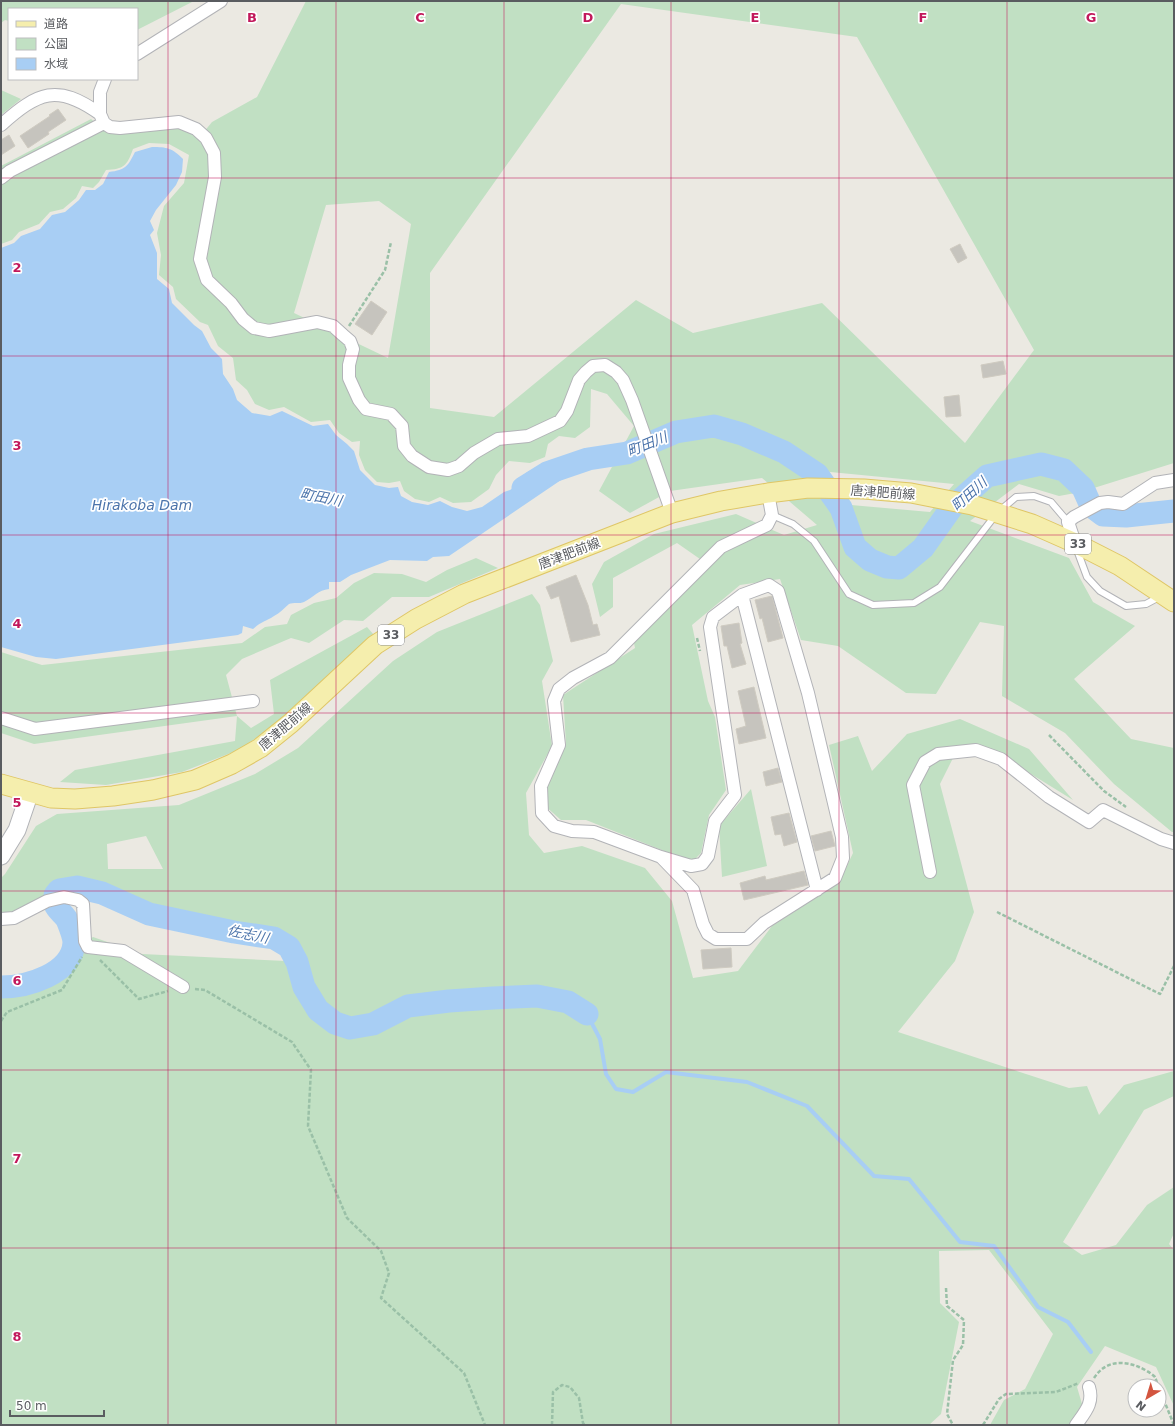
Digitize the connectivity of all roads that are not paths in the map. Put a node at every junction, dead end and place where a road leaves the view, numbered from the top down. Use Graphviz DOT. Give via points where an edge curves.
graph roads {
  1 [pos="222,1"];
  2 [pos="138,53"];
  3 [pos="105,80"];
  4 [pos="102,118"];
  5 [pos="1,125"];
  6 [pos="1,178"];
  7 [pos="1174,480"];
  8 [pos="768,493"];
  9 [pos="672,512"];
  10 [pos="997,513"];
  11 [pos="772,515"];
  12 [pos="1068,522"];
  13 [pos="1075,543"];
  14 [pos="742,595"];
  15 [pos="1169,598"];
  16 [pos="253,701"];
  17 [pos="1,718"];
  18 [pos="1,784"];
  19 [pos="30,792"];
  20 [pos="1174,843"];
  21 [pos="1,856"];
  22 [pos="661,857"];
  23 [pos="930,872"];
  24 [pos="818,890"];
  25 [pos="1,919"];
  26 [pos="184,987"];
  27 [pos="1089,1386"];
  28 [pos="1076,1425"];
  1 -- 2 [label="street"];
  3 -- 4 [label="street" via="100,92"];
  4 -- 5 [label="street" via="85,104 68,97 50,94 35,99"];
  4 -- 6 [label="street"];
  4 -- 9 [label="street" via="110,127 120,128 179,122 196,129 206,138 214,153 215,177 200,259 207,280 231,303 243,320 254,328 269,330 317,322 333,326 343,334 353,349 349,378 359,400 366,409 391,414 402,426 404,446 412,456 429,467 448,470 498,439 528,436 560,421 567,411 579,380 593,366 605,365 623,380"];
  7 -- 12 [label="street" via="1155,483 1123,504 1100,503"];
  8 -- 9 [label="main road, 唐津肥前線 / 33"];
  8 -- 10 [label="main road, 唐津肥前線 / 33" via="808,488 911,493 972,505"];
  8 -- 11 [label="street"];
  9 -- 19 [label="main road, 唐津肥前線 / 33" via="464,594 416,619 375,645 276,736 232,764 195,780 113,796 52,798"];
  10 -- 11 [label="lane" via="940,587 914,603 873,606 849,594 814,541 793,524"];
  10 -- 12 [label="lane" via="1016,497 1034,496 1051,502"];
  10 -- 13 [label="main road, 唐津肥前線 / 33" via="1032,524"];
  11 -- 22 [label="street" via="766,524 721,547 610,658 573,678 559,689 554,701 559,745 541,786 542,813 554,826 572,831 594,832"];
  12 -- 13 [label="street"];
  13 -- 15 [label="main road, 唐津肥前線 / 33" via="1120,566"];
  13 -- 15 [label="lane" via="1087,577 1100,591 1126,606"];
  14 -- 22 [label="street" via="713,617 710,627 735,795 715,821 708,856 702,864 691,866"];
  14 -- 24 [label="street"];
  14 -- 24 [label="street" via="769,585 778,591 808,693 842,837 843,858 835,878"];
  16 -- 17 [label="street" via="35,729"];
  18 -- 19 [label="main road, 唐津肥前線 / 33"];
  19 -- 21 [label="street" via="17,830"];
  20 -- 23 [label="street" via="1102,810 1089,822 1049,797 1001,759 976,750 938,754 925,762 913,785"];
  22 -- 24 [label="street" via="693,890 703,924 708,934 716,939 747,939 764,923"];
  25 -- 26 [label="street" via="14,918 47,901 64,897 78,900 83,904 85,941 88,947 123,950"];
  27 -- 28 [label="street" via="1091,1395 1087,1409"];
}
